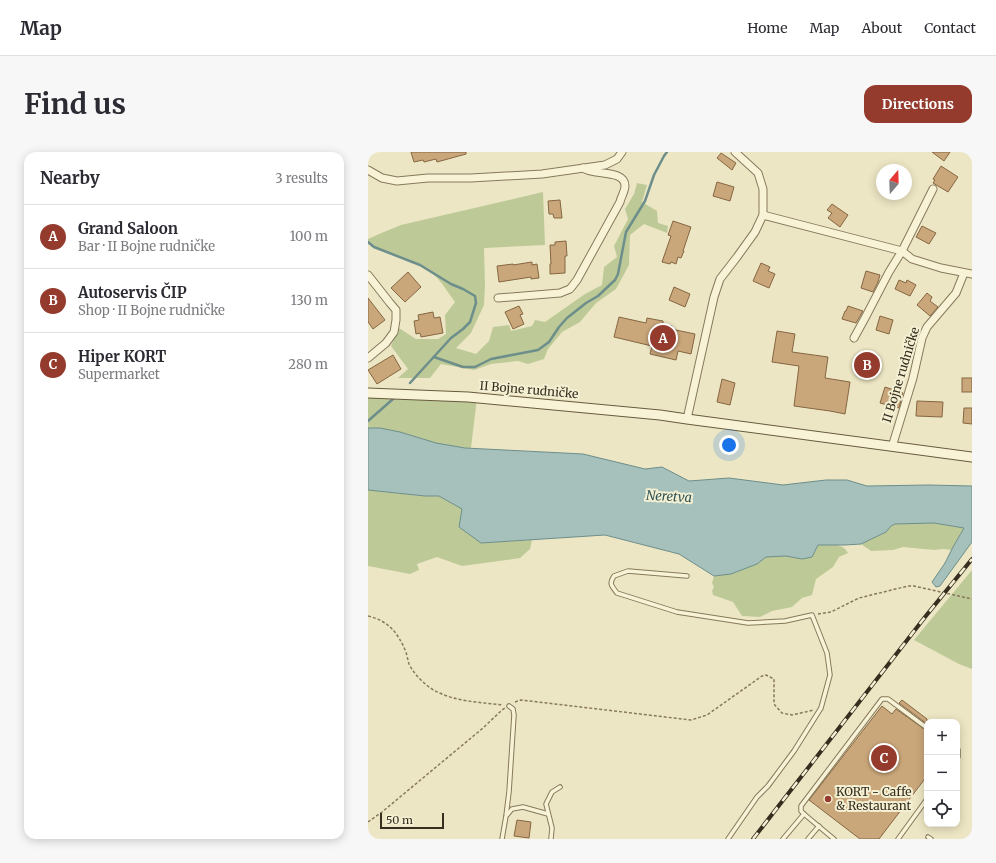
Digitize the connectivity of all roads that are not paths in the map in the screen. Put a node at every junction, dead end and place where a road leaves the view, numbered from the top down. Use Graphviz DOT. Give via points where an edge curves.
graph roads {
  1 [pos="622,152"];
  2 [pos="735,152"];
  3 [pos="583,168"];
  4 [pos="368,170"];
  5 [pos="933,189"];
  6 [pos="763,215"];
  7 [pos="902,251"];
  8 [pos="969,272"];
  9 [pos="368,275"];
  10 [pos="498,298"];
  11 [pos="854,338"];
  12 [pos="368,358"];
  13 [pos="368,393"];
  14 [pos="687,419"];
  15 [pos="892,446"];
  16 [pos="972,457"];
  17 [pos="687,576"];
  18 [pos="509,706"];
  19 [pos="924,726"];
  20 [pos="560,787"];
  21 [pos="924,803"];
  22 [pos="548,814"];
  23 [pos="804,814"];
  24 [pos="506,816"];
  25 [pos="819,826"];
  26 [pos="502,839"];
  27 [pos="551,839"];
  28 [pos="728,839"];
  29 [pos="783,839"];
  30 [pos="808,839"];
  31 [pos="834,839"];
  32 [pos="898,839"];
  1 -- 3 [label="street" via="617,159 605,165"];
  2 -- 6 [label="street" via="758,173 763,189"];
  3 -- 4 [label="street" via="542,174 397,181 382,178"];
  3 -- 10 [label="street" via="590,172 621,178 625,188 620,202 577,280 570,289 560,293"];
  5 -- 7 [label="street"];
  6 -- 7 [label="street, II Bojne rudničke"];
  6 -- 14 [label="street" via="755,232 720,279"];
  7 -- 8 [label="street, II Bojne rudničke" via="912,259 941,268"];
  7 -- 11 [label="street"];
  8 -- 15 [label="street, II Bojne rudničke" via="956,293 927,327 922,338 913,378"];
  9 -- 12 [label="street" via="396,310 396,320 394,332 386,343"];
  13 -- 14 [label="street, II Bojne rudničke" via="468,397"];
  14 -- 15 [label="street, II Bojne rudničke"];
  15 -- 16 [label="street, II Bojne rudničke"];
  17 -- 28 [label="lane" via="628,571 614,576 611,585 617,593 677,612 748,623 785,621 812,615 827,653 830,675 821,708 794,751"];
  18 -- 24 [label="lane" via="514,715"];
  19 -- 23 [label="lane" via="888,699 882,699 802,803"];
  20 -- 22 [label="lane" via="552,792 546,804"];
  21 -- 32 [label="lane"];
  22 -- 24 [label="lane" via="523,807 512,809"];
  22 -- 27 [label="lane" via="552,828"];
  23 -- 25 [label="lane"];
  23 -- 29 [label="lane"];
  24 -- 26 [label="lane"];
  25 -- 30 [label="lane"];
  25 -- 31 [label="lane"];
}
